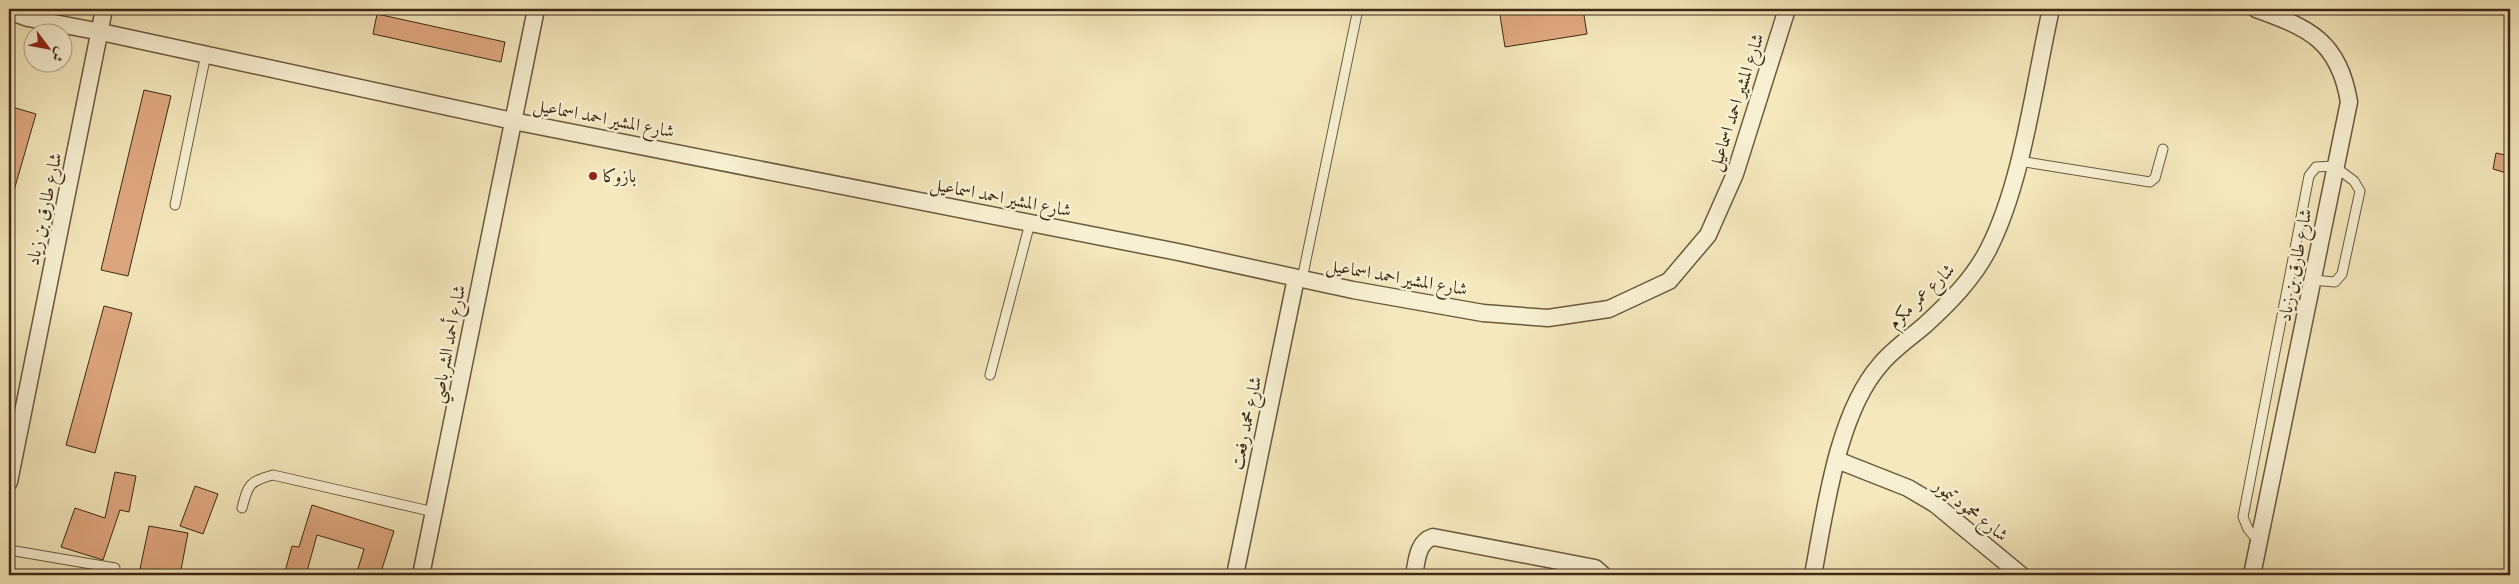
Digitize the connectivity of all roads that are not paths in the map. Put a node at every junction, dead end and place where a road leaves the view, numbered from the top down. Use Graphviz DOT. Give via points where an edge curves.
graph roads {
  1 [pos="104,9"];
  2 [pos="536,9"];
  3 [pos="1358,9"];
  4 [pos="1787,9"];
  5 [pos="2051,9"];
  6 [pos="2256,9"];
  7 [pos="9,11"];
  8 [pos="28,18"];
  9 [pos="9,19"];
  10 [pos="101,32"];
  11 [pos="206,54"];
  12 [pos="513,120"];
  13 [pos="2164,149"];
  14 [pos="2019,161"];
  15 [pos="2334,166"];
  16 [pos="175,205"];
  17 [pos="1030,223"];
  18 [pos="1299,279"];
  19 [pos="2312,280"];
  20 [pos="990,375"];
  21 [pos="1837,460"];
  22 [pos="9,482"];
  23 [pos="242,508"];
  24 [pos="434,512"];
  25 [pos="2259,542"];
  26 [pos="9,550"];
  27 [pos="115,568"];
  28 [pos="421,575"];
  29 [pos="1235,575"];
  30 [pos="1414,575"];
  31 [pos="1603,575"];
  32 [pos="1813,575"];
  33 [pos="2021,575"];
  34 [pos="2252,575"];
  1 -- 10 [label="street, شارع طارق بن زياد"];
  2 -- 12 [label="street, شارع أحمد الشرباصي"];
  3 -- 18 [label="lane"];
  4 -- 18 [label="street, شارع المشير احمد اسماعيل" via="1735,174 1708,235 1669,281 1609,309 1548,318 1483,313"];
  5 -- 14 [label="street, شارع عمر مكرم"];
  6 -- 15 [label="street, شارع طارق بن زياد" via="2289,21 2316,37 2334,55 2345,76 2349,102"];
  7 -- 8 [label="street, شارع المشير احمد اسماعيل"];
  8 -- 9 [label="street, شارع المشير احمد اسماعيل"];
  8 -- 10 [label="street, شارع المشير احمد اسماعيل"];
  10 -- 11 [label="street, شارع المشير احمد اسماعيل"];
  10 -- 22 [label="street, شارع طارق بن زياد"];
  11 -- 12 [label="street, شارع المشير احمد اسماعيل"];
  11 -- 16 [label="lane"];
  12 -- 17 [label="street, شارع المشير احمد اسماعيل"];
  12 -- 24 [label="street, شارع أحمد الشرباصي"];
  13 -- 14 [label="lane" via="2155,178 2150,182"];
  14 -- 21 [label="street, شارع عمر مكرم" via="2001,221 1988,250 1950,301 1880,365 1863,388"];
  15 -- 19 [label="street, شارع طارق بن زياد"];
  15 -- 19 [label="lane" via="2354,181 2360,192 2342,274 2335,282"];
  15 -- 25 [label="lane" via="2316,167 2307,186 2243,517"];
  17 -- 18 [label="street, شارع المشير احمد اسماعيل"];
  17 -- 20 [label="lane"];
  18 -- 29 [label="street, شارع محمد رفعت"];
  19 -- 25 [label="street, شارع طارق بن زياد"];
  21 -- 32 [label="street, شارع عمر مكرم"];
  21 -- 33 [label="street, شارع محمود تيمور" via="1908,488 1935,504"];
  23 -- 24 [label="lane" via="248,487 257,479 273,475"];
  24 -- 28 [label="street, شارع أحمد الشرباصي"];
  25 -- 34 [label="street, شارع طارق بن زياد"];
  26 -- 27 [label="lane"];
  30 -- 31 [label="street" via="1420,548 1424,541 1433,537 1595,568"];
}
